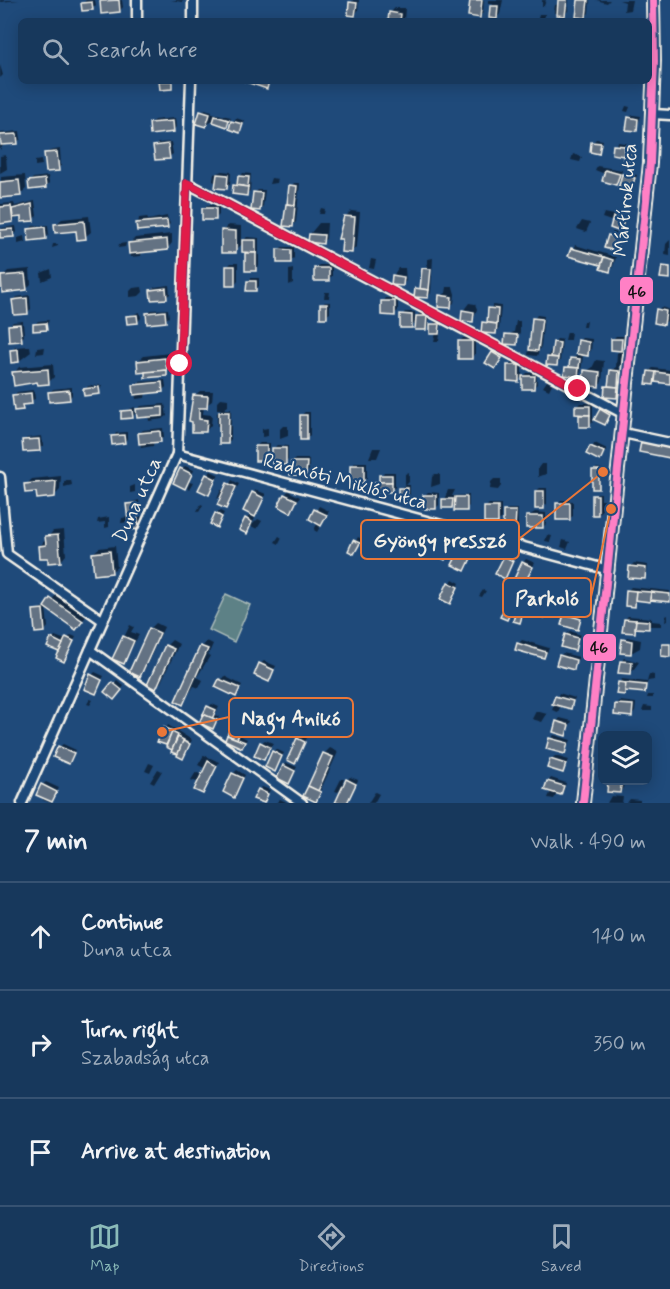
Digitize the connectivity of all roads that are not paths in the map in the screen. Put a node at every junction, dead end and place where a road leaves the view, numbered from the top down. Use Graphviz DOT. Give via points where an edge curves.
graph roads {
  1 [pos="137,0"];
  2 [pos="193,0"];
  3 [pos="653,0"];
  4 [pos="137,18"];
  5 [pos="193,18"];
  6 [pos="191,84"];
  7 [pos="653,114"];
  8 [pos="670,115"];
  9 [pos="187,183"];
  10 [pos="624,414"];
  11 [pos="623,433"];
  12 [pos="670,442"];
  13 [pos="177,454"];
  14 [pos="0,477"];
  15 [pos="609,570"];
  16 [pos="102,620"];
  17 [pos="90,650"];
  18 [pos="22,803"];
  19 [pos="302,803"];
  20 [pos="583,803"];
  1 -- 4 [label="street"];
  2 -- 5 [label="street"];
  3 -- 7 [label="main road, Mártírok utca"];
  6 -- 9 [label="street, Duna utca"];
  7 -- 8 [label="street"];
  7 -- 10 [label="main road, Mártírok utca"];
  9 -- 10 [label="street"];
  9 -- 13 [label="street, Duna utca"];
  10 -- 11 [label="main road, Mártírok utca"];
  11 -- 12 [label="street"];
  11 -- 15 [label="main road, Mártírok utca"];
  13 -- 15 [label="street, Radnóti Miklós utca"];
  13 -- 16 [label="street, Duna utca"];
  14 -- 16 [label="street" via="7,554"];
  15 -- 20 [label="main road, Mártírok utca"];
  16 -- 17 [label="street, Duna utca"];
  17 -- 18 [label="street, Duna utca"];
  17 -- 19 [label="street"];
}
